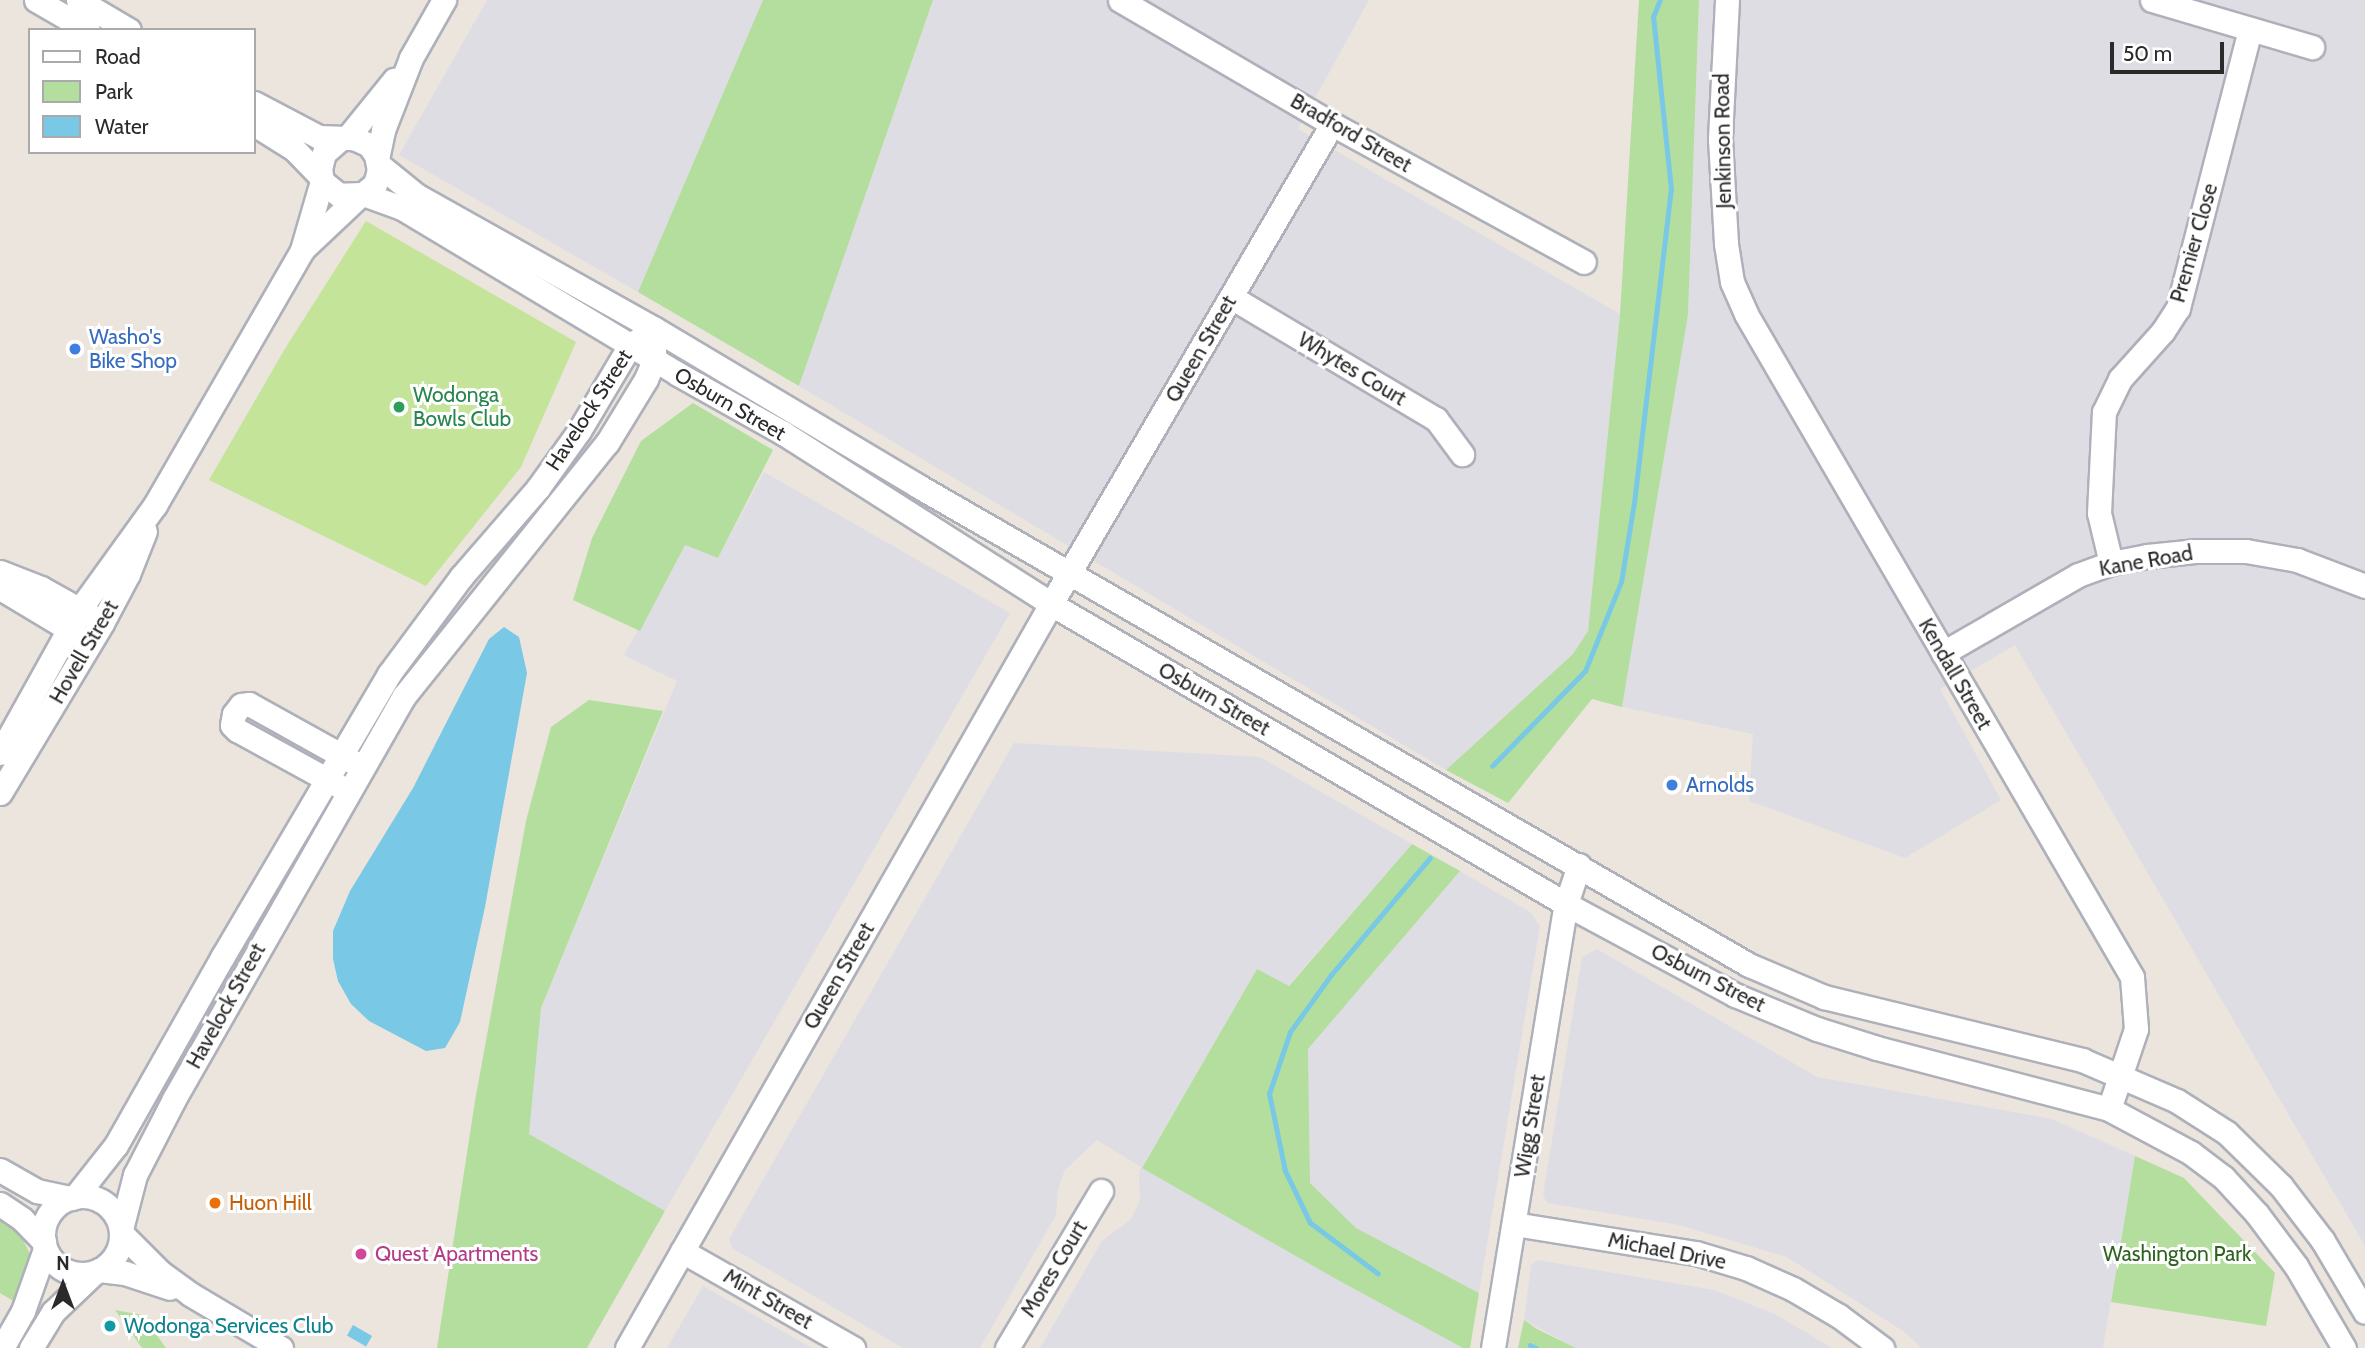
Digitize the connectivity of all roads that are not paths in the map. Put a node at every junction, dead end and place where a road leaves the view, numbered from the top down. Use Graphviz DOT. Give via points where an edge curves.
graph roads {
  1 [pos="36,0"];
  2 [pos="78,0"];
  3 [pos="444,0"];
  4 [pos="1120,0"];
  5 [pos="1727,0"];
  6 [pos="2152,0"];
  7 [pos="85,28"];
  8 [pos="126,28"];
  9 [pos="2250,29"];
  10 [pos="2312,47"];
  11 [pos="411,58"];
  12 [pos="256,104"];
  13 [pos="1332,124"];
  14 [pos="256,125"];
  15 [pos="344,138"];
  16 [pos="378,162"];
  17 [pos="322,179"];
  18 [pos="362,195"];
  19 [pos="302,250"];
  20 [pos="1584,262"];
  21 [pos="1732,282"];
  22 [pos="1231,298"];
  23 [pos="655,329"];
  24 [pos="630,345"];
  25 [pos="654,360"];
  26 [pos="1462,454"];
  27 [pos="155,505"];
  28 [pos="2111,563"];
  29 [pos="0,572"];
  30 [pos="1071,573"];
  31 [pos="2365,586"];
  32 [pos="0,588"];
  33 [pos="1051,604"];
  34 [pos="74,619"];
  35 [pos="97,632"];
  36 [pos="1943,653"];
  37 [pos="0,753"];
  38 [pos="340,755"];
  39 [pos="362,767"];
  40 [pos="325,780"];
  41 [pos="349,790"];
  42 [pos="0,793"];
  43 [pos="1579,865"];
  44 [pos="1566,904"];
  45 [pos="2122,1076"];
  46 [pos="150,1086"];
  47 [pos="174,1099"];
  48 [pos="2109,1109"];
  49 [pos="0,1170"];
  50 [pos="1101,1191"];
  51 [pos="73,1197"];
  52 [pos="0,1204"];
  53 [pos="1514,1224"];
  54 [pos="121,1231"];
  55 [pos="44,1245"];
  56 [pos="682,1251"];
  57 [pos="97,1271"];
  58 [pos="190,1294"];
  59 [pos="2365,1312"];
  60 [pos="2,1348"];
  61 [pos="31,1348"];
  62 [pos="281,1348"];
  63 [pos="627,1348"];
  64 [pos="853,1348"];
  65 [pos="1007,1348"];
  66 [pos="1493,1348"];
  67 [pos="1882,1348"];
  68 [pos="2344,1348"];
  1 -- 7 [label="street"];
  2 -- 8 [label="street"];
  3 -- 11 [label="street"];
  4 -- 13 [label="street, Bradford Street"];
  5 -- 21 [label="street, Jenkinson Road" via="1720,139"];
  6 -- 9 [label="street"];
  9 -- 10 [label="street"];
  9 -- 28 [label="street, Premier Close" via="2178,308 2120,379 2104,412 2099,513"];
  11 -- 15 [label="street"];
  11 -- 16 [label="street" via="383,130"];
  12 -- 15 [label="street" via="306,132"];
  13 -- 20 [label="street, Bradford Street"];
  13 -- 22 [label="street, Queen Street"];
  14 -- 17 [label="street" via="294,149"];
  15 -- 16 [label="street" via="369,145"];
  15 -- 17 [label="street" via="324,153"];
  16 -- 18 [label="street" via="377,180"];
  16 -- 23 [label="street, Osburn Street" via="416,195"];
  17 -- 18 [label="street" via="335,194"];
  17 -- 19 [label="street, Hovell Street"];
  18 -- 19 [label="street, Hovell Street"];
  18 -- 24 [label="street, Osburn Street" via="402,208"];
  19 -- 27 [label="street, Hovell Street"];
  21 -- 36 [label="street, Kendall Street" via="1745,314"];
  22 -- 26 [label="street, Whytes Court" via="1436,419"];
  22 -- 30 [label="street, Queen Street"];
  23 -- 24 [label="street, Havelock Street"];
  23 -- 25 [label="street, Havelock Street"];
  23 -- 30 [label="street, Osburn Street"];
  24 -- 25 [label="street, Osburn Street"];
  24 -- 38 [label="street, Havelock Street" via="579,431 538,488 409,644"];
  25 -- 33 [label="street, Osburn Street" via="783,433"];
  25 -- 39 [label="street, Havelock Street" via="607,443 404,696"];
  27 -- 34 [label="street, Hovell Street"];
  27 -- 35 [label="street, Hovell Street" via="128,574"];
  28 -- 31 [label="street, Kane Road" via="2195,551 2246,551 2297,560"];
  28 -- 36 [label="street, Kane Road" via="2078,575"];
  29 -- 34 [label="street" via="41,588"];
  30 -- 33 [label="street, Queen Street"];
  30 -- 43 [label="street, Osburn Street"];
  32 -- 34 [label="street"];
  33 -- 44 [label="street, Osburn Street"];
  33 -- 56 [label="street, Queen Street"];
  34 -- 35 [label="street"];
  34 -- 37 [label="street, Hovell Street"];
  35 -- 42 [label="street, Hovell Street"];
  36 -- 45 [label="street, Kendall Street" via="2132,977 2136,1029"];
  38 -- 39 [label="street"];
  38 -- 40 [label="street, Havelock Street"];
  38 -- 40 [label="street" via="252,706 241,705 234,714 236,730"];
  39 -- 41 [label="street, Havelock Street"];
  40 -- 41 [label="street"];
  40 -- 46 [label="street, Havelock Street"];
  41 -- 47 [label="street, Havelock Street"];
  43 -- 44 [label="street, Wigg Street"];
  43 -- 45 [label="street, Osburn Street" via="1749,965 1801,989 1877,1012 2082,1059"];
  44 -- 48 [label="street, Osburn Street" via="1735,995 1817,1029"];
  44 -- 53 [label="street, Wigg Street"];
  45 -- 48 [label="street, Kendall Street"];
  45 -- 59 [label="street, Osburn Street" via="2203,1116 2263,1166 2323,1241"];
  46 -- 47 [label="street"];
  46 -- 51 [label="street, Havelock Street" via="104,1165"];
  47 -- 54 [label="street, Havelock Street" via="135,1175"];
  48 -- 68 [label="street, Osburn Street" via="2191,1153 2223,1177 2296,1266"];
  49 -- 51 [label="street" via="37,1191"];
  50 -- 65 [label="street, Mores Court"];
  51 -- 54 [label="street" via="89,1197 107,1205"];
  51 -- 55 [label="street" via="48,1215"];
  52 -- 55 [label="street" via="22,1219"];
  53 -- 66 [label="street, Wigg Street"];
  53 -- 67 [label="street, Michael Drive" via="1696,1252 1746,1268 1839,1316"];
  54 -- 57 [label="street" via="116,1255"];
  54 -- 58 [label="street" via="160,1272"];
  55 -- 57 [label="street" via="52,1261 67,1272"];
  55 -- 60 [label="street" via="23,1311"];
  56 -- 63 [label="street, Queen Street"];
  56 -- 64 [label="street, Mint Street"];
  57 -- 58 [label="street" via="136,1276"];
  57 -- 61 [label="street" via="53,1312"];
  58 -- 62 [label="street"];
}
